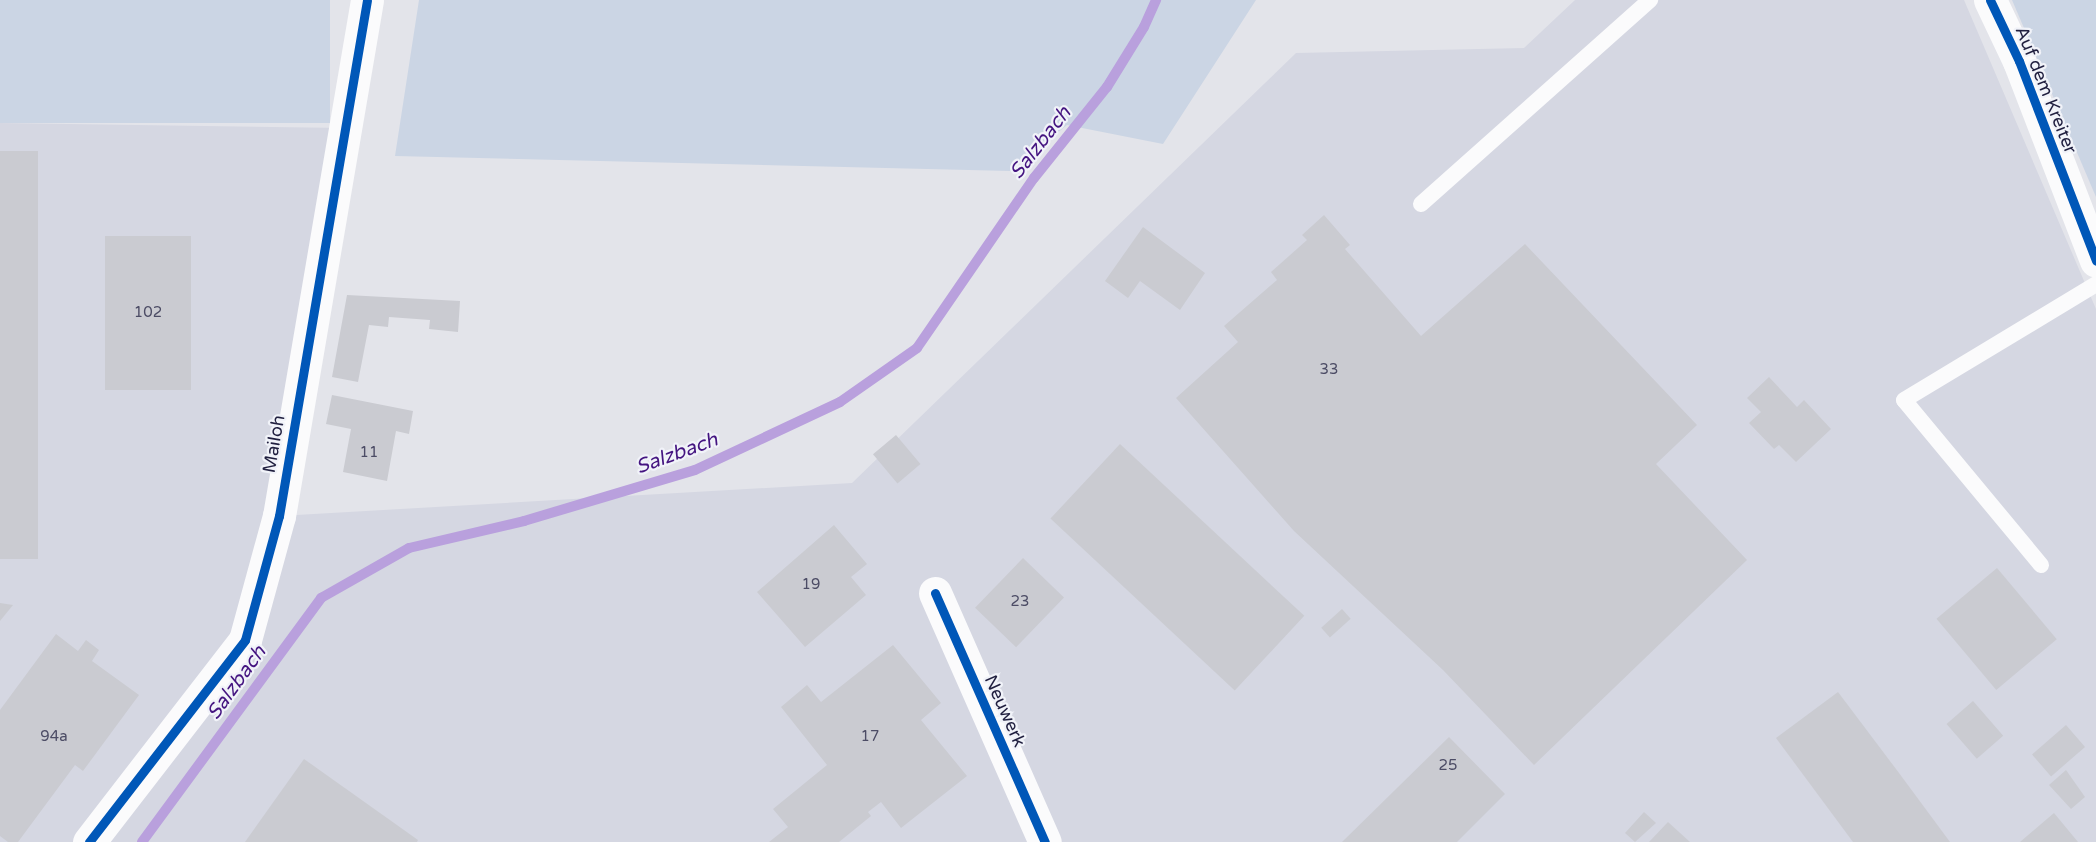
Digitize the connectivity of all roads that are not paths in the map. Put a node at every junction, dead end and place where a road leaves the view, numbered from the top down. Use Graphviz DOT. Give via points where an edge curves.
graph roads {
  1 [pos="367,0"];
  2 [pos="1650,0"];
  3 [pos="1990,0"];
  4 [pos="1421,204"];
  5 [pos="2096,261"];
  6 [pos="2096,284"];
  7 [pos="2041,565"];
  8 [pos="935,592"];
  9 [pos="89,842"];
  10 [pos="1045,842"];
  1 -- 9 [label="street, Mailoh" via="279,516 245,640"];
  2 -- 4 [label="lane"];
  3 -- 5 [label="street, Auf dem Kreiter" via="2019,61"];
  6 -- 7 [label="lane" via="1904,400"];
  8 -- 10 [label="street, Neuwerk"];
}
